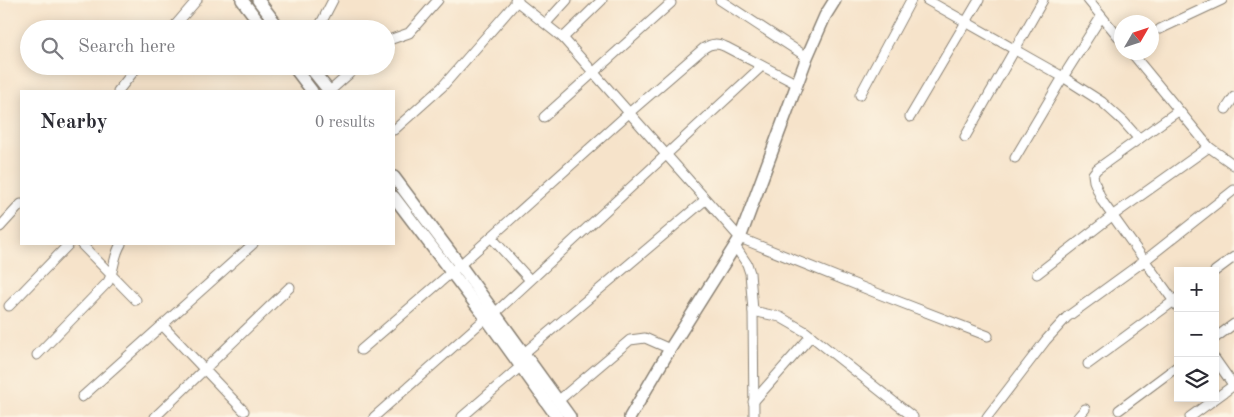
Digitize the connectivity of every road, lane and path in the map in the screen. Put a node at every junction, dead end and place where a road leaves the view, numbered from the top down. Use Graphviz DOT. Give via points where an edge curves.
graph roads {
  1 [pos="197,0"];
  2 [pos="242,0"];
  3 [pos="258,0"];
  4 [pos="333,0"];
  5 [pos="438,0"];
  6 [pos="517,0"];
  7 [pos="567,0"];
  8 [pos="602,0"];
  9 [pos="720,0"];
  10 [pos="835,0"];
  11 [pos="911,0"];
  12 [pos="927,0"];
  13 [pos="979,0"];
  14 [pos="1044,0"];
  15 [pos="1088,0"];
  16 [pos="1222,0"];
  17 [pos="671,3"];
  18 [pos="1101,17"];
  19 [pos="180,20"];
  20 [pos="257,20"];
  21 [pos="273,20"];
  22 [pos="323,20"];
  23 [pos="966,21"];
  24 [pos="546,23"];
  25 [pos="1160,29"];
  26 [pos="1114,32"];
  27 [pos="395,38"];
  28 [pos="563,38"];
  29 [pos="1014,50"];
  30 [pos="807,57"];
  31 [pos="1137,60"];
  32 [pos="762,66"];
  33 [pos="593,73"];
  34 [pos="131,75"];
  35 [pos="300,75"];
  36 [pos="316,75"];
  37 [pos="348,75"];
  38 [pos="1063,77"];
  39 [pos="796,84"];
  40 [pos="119,90"];
  41 [pos="311,90"];
  42 [pos="328,90"];
  43 [pos="330,90"];
  44 [pos="860,95"];
  45 [pos="1234,97"];
  46 [pos="1226,109"];
  47 [pos="1178,111"];
  48 [pos="630,112"];
  49 [pos="544,117"];
  50 [pos="910,117"];
  51 [pos="395,129"];
  52 [pos="965,137"];
  53 [pos="1139,139"];
  54 [pos="1209,147"];
  55 [pos="666,155"];
  56 [pos="1015,158"];
  57 [pos="1234,165"];
  58 [pos="395,177"];
  59 [pos="1234,190"];
  60 [pos="395,198"];
  61 [pos="705,200"];
  62 [pos="20,205"];
  63 [pos="1112,216"];
  64 [pos="0,227"];
  65 [pos="491,237"];
  66 [pos="737,242"];
  67 [pos="68,245"];
  68 [pos="82,245"];
  69 [pos="120,245"];
  70 [pos="252,245"];
  71 [pos="1234,257"];
  72 [pos="1144,261"];
  73 [pos="456,268"];
  74 [pos="1219,268"];
  75 [pos="1037,274"];
  76 [pos="112,275"];
  77 [pos="530,280"];
  78 [pos="290,287"];
  79 [pos="1174,299"];
  80 [pos="136,300"];
  81 [pos="1174,303"];
  82 [pos="9,306"];
  83 [pos="753,311"];
  84 [pos="490,315"];
  85 [pos="1234,324"];
  86 [pos="163,326"];
  87 [pos="1219,335"];
  88 [pos="811,336"];
  89 [pos="988,336"];
  90 [pos="670,348"];
  91 [pos="361,350"];
  92 [pos="523,354"];
  93 [pos="37,355"];
  94 [pos="1088,364"];
  95 [pos="1219,365"];
  96 [pos="520,367"];
  97 [pos="204,369"];
  98 [pos="1174,369"];
  99 [pos="1234,386"];
  100 [pos="82,397"];
  101 [pos="558,401"];
  102 [pos="753,402"];
  103 [pos="1085,408"];
  104 [pos="1119,410"];
  105 [pos="244,411"];
  106 [pos="553,416"];
  107 [pos="155,417"];
  108 [pos="374,417"];
  109 [pos="462,417"];
  110 [pos="570,417"];
  111 [pos="630,417"];
  112 [pos="754,417"];
  113 [pos="913,417"];
  114 [pos="987,417"];
  115 [pos="1078,417"];
  116 [pos="1190,417"];
  1 -- 19 [label="street"];
  2 -- 20 [label="street"];
  3 -- 21 [label="street"];
  4 -- 22 [label="street"];
  5 -- 27 [label="street" via="408,33"];
  6 -- 24 [label="street"];
  6 -- 51 [label="street" via="447,81"];
  7 -- 24 [label="street"];
  8 -- 28 [label="street"];
  9 -- 30 [label="street"];
  10 -- 30 [label="street"];
  11 -- 44 [label="street"];
  12 -- 23 [label="street"];
  13 -- 23 [label="street"];
  14 -- 29 [label="street"];
  15 -- 18 [label="street"];
  16 -- 25 [label="street"];
  17 -- 33 [label="street"];
  18 -- 26 [label="street"];
  18 -- 38 [label="street"];
  23 -- 29 [label="street"];
  23 -- 50 [label="street"];
  24 -- 28 [label="street"];
  28 -- 33 [label="street"];
  29 -- 38 [label="street"];
  29 -- 52 [label="street"];
  30 -- 39 [label="street"];
  31 -- 47 [label="street"];
  32 -- 39 [label="street"];
  32 -- 48 [label="street" via="726,47 710,44"];
  32 -- 55 [label="street"];
  33 -- 48 [label="street"];
  33 -- 49 [label="street"];
  34 -- 40 [label="street"];
  35 -- 41 [label="street"];
  36 -- 42 [label="street"];
  37 -- 43 [label="street"];
  38 -- 53 [label="street" via="1102,102"];
  38 -- 56 [label="street"];
  39 -- 66 [label="street"];
  45 -- 46 [label="street"];
  47 -- 53 [label="street"];
  47 -- 54 [label="street"];
  48 -- 55 [label="street"];
  48 -- 65 [label="street"];
  53 -- 63 [label="street" via="1093,174 1102,201"];
  54 -- 57 [label="street"];
  54 -- 63 [label="street"];
  55 -- 61 [label="street"];
  55 -- 77 [label="street"];
  58 -- 73 [label="street"];
  59 -- 72 [label="street"];
  60 -- 73 [label="street"];
  61 -- 66 [label="street"];
  61 -- 92 [label="street"];
  62 -- 64 [label="street"];
  63 -- 72 [label="street"];
  63 -- 75 [label="street"];
  65 -- 73 [label="street"];
  65 -- 77 [label="street"];
  66 -- 83 [label="street" via="750,273"];
  66 -- 89 [label="street"];
  66 -- 90 [label="street"];
  67 -- 82 [label="street"];
  68 -- 76 [label="street"];
  69 -- 76 [label="street" via="115,255"];
  70 -- 86 [label="street"];
  71 -- 74 [label="street"];
  72 -- 79 [label="street"];
  72 -- 114 [label="street" via="1055,328"];
  73 -- 84 [label="street"];
  73 -- 91 [label="street"];
  76 -- 80 [label="street"];
  76 -- 93 [label="street"];
  77 -- 84 [label="street"];
  78 -- 97 [label="street"];
  81 -- 94 [label="street"];
  83 -- 88 [label="street" via="780,317"];
  83 -- 102 [label="street"];
  84 -- 92 [label="street"];
  84 -- 96 [label="street"];
  84 -- 108 [label="street"];
  85 -- 87 [label="street"];
  86 -- 97 [label="street"];
  86 -- 100 [label="street"];
  88 -- 102 [label="street"];
  88 -- 113 [label="street"];
  90 -- 101 [label="street" via="645,338 630,340"];
  90 -- 111 [label="street"];
  92 -- 101 [label="street"];
  95 -- 99 [label="street"];
  96 -- 106 [label="street"];
  96 -- 109 [label="street"];
  97 -- 105 [label="street"];
  97 -- 107 [label="street"];
  98 -- 104 [label="street"];
  99 -- 116 [label="street"];
  101 -- 110 [label="street"];
  102 -- 112 [label="street"];
  103 -- 115 [label="street"];
}
